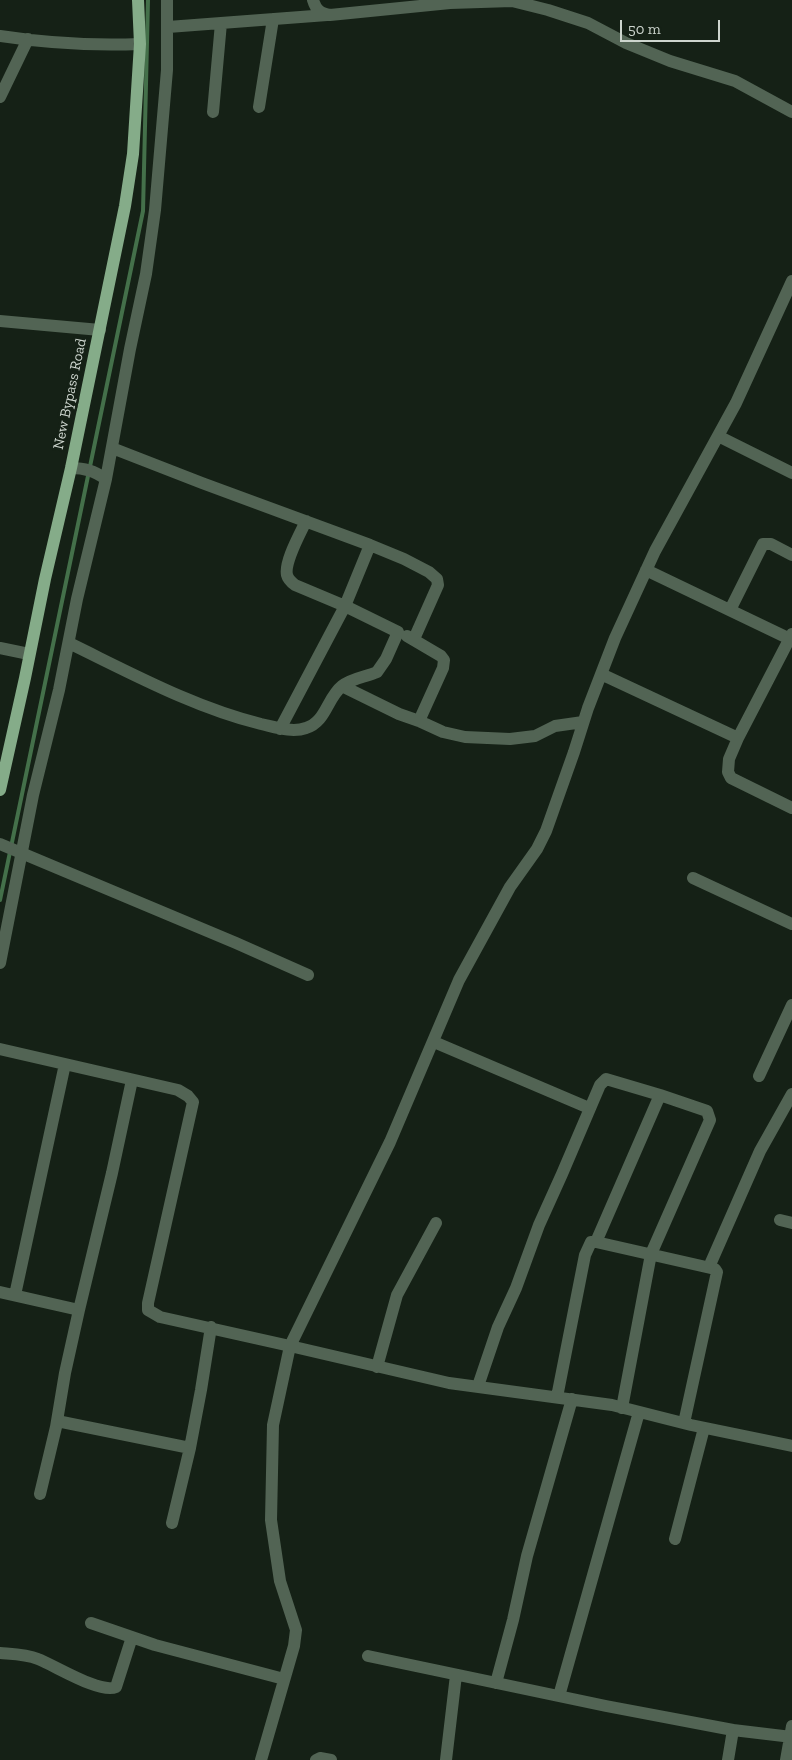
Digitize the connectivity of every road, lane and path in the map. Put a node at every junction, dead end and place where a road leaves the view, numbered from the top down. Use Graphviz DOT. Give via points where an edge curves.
graph roads {
  1 [pos="138,0"];
  2 [pos="166,0"];
  3 [pos="313,0"];
  4 [pos="330,14"];
  5 [pos="273,19"];
  6 [pos="221,23"];
  7 [pos="168,27"];
  8 [pos="0,36"];
  9 [pos="28,39"];
  10 [pos="140,44"];
  11 [pos="0,97"];
  12 [pos="259,108"];
  13 [pos="213,112"];
  14 [pos="792,112"];
  15 [pos="792,281"];
  16 [pos="0,321"];
  17 [pos="100,330"];
  18 [pos="718,436"];
  19 [pos="112,448"];
  20 [pos="77,468"];
  21 [pos="792,473"];
  22 [pos="101,476"];
  23 [pos="306,521"];
  24 [pos="370,545"];
  25 [pos="792,555"];
  26 [pos="646,570"];
  27 [pos="345,606"];
  28 [pos="730,610"];
  29 [pos="398,632"];
  30 [pos="791,638"];
  31 [pos="414,639"];
  32 [pos="69,643"];
  33 [pos="0,648"];
  34 [pos="29,654"];
  35 [pos="378,672"];
  36 [pos="601,674"];
  37 [pos="342,686"];
  38 [pos="365,698"];
  39 [pos="418,721"];
  40 [pos="583,722"];
  41 [pos="280,729"];
  42 [pos="738,738"];
  43 [pos="0,790"];
  44 [pos="792,808"];
  45 [pos="10,848"];
  46 [pos="693,878"];
  47 [pos="792,924"];
  48 [pos="3,937"];
  49 [pos="0,963"];
  50 [pos="308,975"];
  51 [pos="792,1005"];
  52 [pos="434,1042"];
  53 [pos="0,1049"];
  54 [pos="65,1064"];
  55 [pos="759,1076"];
  56 [pos="132,1080"];
  57 [pos="792,1094"];
  58 [pos="660,1095"];
  59 [pos="590,1108"];
  60 [pos="436,1223"];
  61 [pos="596,1242"];
  62 [pos="651,1254"];
  63 [pos="709,1267"];
  64 [pos="0,1292"];
  65 [pos="15,1295"];
  66 [pos="79,1310"];
  67 [pos="211,1327"];
  68 [pos="290,1346"];
  69 [pos="377,1367"];
  70 [pos="478,1386"];
  71 [pos="556,1397"];
  72 [pos="572,1399"];
  73 [pos="622,1408"];
  74 [pos="639,1412"];
  75 [pos="57,1421"];
  76 [pos="684,1423"];
  77 [pos="704,1428"];
  78 [pos="792,1446"];
  79 [pos="190,1448"];
  80 [pos="40,1494"];
  81 [pos="172,1523"];
  82 [pos="675,1539"];
  83 [pos="91,1623"];
  84 [pos="132,1637"];
  85 [pos="0,1653"];
  86 [pos="368,1656"];
  87 [pos="456,1674"];
  88 [pos="284,1679"];
  89 [pos="496,1683"];
  90 [pos="559,1696"];
  91 [pos="733,1730"];
  92 [pos="791,1733"];
  93 [pos="261,1760"];
  94 [pos="316,1760"];
  95 [pos="331,1760"];
  96 [pos="446,1760"];
  97 [pos="728,1760"];
  98 [pos="786,1760"];
  1 -- 10 [label="main road, New Bypass Road"];
  2 -- 7 [label="street"];
  3 -- 4 [label="street" via="320,13"];
  4 -- 5 [label="street"];
  4 -- 14 [label="street" via="512,1 588,23 670,61 735,81"];
  5 -- 6 [label="street"];
  5 -- 12 [label="street"];
  6 -- 7 [label="street"];
  6 -- 13 [label="street"];
  7 -- 19 [label="street" via="162,142 153,228"];
  8 -- 9 [label="street"];
  9 -- 10 [label="street" via="105,46"];
  9 -- 11 [label="street"];
  10 -- 17 [label="main road, New Bypass Road" via="133,154"];
  15 -- 18 [label="street"];
  16 -- 17 [label="street"];
  17 -- 20 [label="main road, New Bypass Road"];
  18 -- 21 [label="street"];
  18 -- 26 [label="street"];
  19 -- 22 [label="street"];
  19 -- 23 [label="street"];
  20 -- 22 [label="street"];
  20 -- 34 [label="main road, New Bypass Road" via="44,580"];
  22 -- 32 [label="street"];
  23 -- 24 [label="street"];
  23 -- 27 [label="street" via="286,573 294,585"];
  24 -- 27 [label="street"];
  24 -- 31 [label="street" via="404,559 437,579 438,585"];
  25 -- 28 [label="street" via="771,544 763,544"];
  26 -- 28 [label="street"];
  26 -- 36 [label="street"];
  27 -- 29 [label="street"];
  27 -- 41 [label="street"];
  28 -- 30 [label="street"];
  29 -- 31 [label="street"];
  29 -- 35 [label="street"];
  30 -- 42 [label="street"];
  31 -- 39 [label="street" via="444,660"];
  32 -- 41 [label="street" via="178,696"];
  32 -- 45 [label="street" via="33,796"];
  33 -- 34 [label="street"];
  34 -- 43 [label="main road, New Bypass Road"];
  35 -- 37 [label="street"];
  35 -- 38 [label="street"];
  36 -- 40 [label="street"];
  36 -- 42 [label="street"];
  37 -- 38 [label="street"];
  37 -- 41 [label="street" via="312,726 303,730"];
  38 -- 39 [label="street"];
  39 -- 40 [label="street" via="465,738 510,739 535,736 555,726"];
  40 -- 52 [label="street" via="546,831 510,887 459,980"];
  42 -- 44 [label="street" via="728,765 731,778"];
  45 -- 48 [label="street"];
  45 -- 50 [label="street"];
  46 -- 47 [label="street"];
  48 -- 49 [label="street"];
  51 -- 55 [label="street"];
  52 -- 59 [label="street"];
  52 -- 68 [label="street" via="390,1142"];
  53 -- 54 [label="street"];
  54 -- 56 [label="street"];
  54 -- 65 [label="street"];
  56 -- 66 [label="street"];
  56 -- 67 [label="street" via="178,1090 193,1102 148,1310 160,1317"];
  57 -- 63 [label="street" via="760,1151"];
  58 -- 59 [label="street" via="606,1079"];
  58 -- 61 [label="street"];
  58 -- 62 [label="street" via="707,1112 710,1120"];
  59 -- 70 [label="street" via="539,1225"];
  60 -- 69 [label="street" via="397,1295"];
  61 -- 62 [label="street"];
  61 -- 71 [label="street" via="591,1242 585,1255"];
  62 -- 63 [label="street"];
  62 -- 73 [label="street"];
  63 -- 76 [label="street" via="717,1272"];
  64 -- 65 [label="street"];
  65 -- 66 [label="street"];
  66 -- 75 [label="street"];
  67 -- 68 [label="street"];
  67 -- 79 [label="street"];
  68 -- 69 [label="street"];
  68 -- 88 [label="street" via="273,1425 271,1470 271,1520 279,1572 296,1630"];
  69 -- 70 [label="street"];
  70 -- 71 [label="street"];
  71 -- 72 [label="street"];
  72 -- 73 [label="street"];
  72 -- 89 [label="street" via="527,1556"];
  73 -- 74 [label="street"];
  74 -- 76 [label="street"];
  74 -- 90 [label="street"];
  75 -- 79 [label="street"];
  75 -- 80 [label="street"];
  76 -- 77 [label="street"];
  77 -- 78 [label="street"];
  77 -- 82 [label="street"];
  79 -- 81 [label="street"];
  83 -- 84 [label="street"];
  84 -- 85 [label="street" via="116,1687 107,1689 37,1658"];
  84 -- 88 [label="street"];
  86 -- 87 [label="street"];
  87 -- 89 [label="street"];
  87 -- 96 [label="street"];
  88 -- 93 [label="street"];
  89 -- 90 [label="street"];
  90 -- 91 [label="street"];
  91 -- 92 [label="street"];
  91 -- 97 [label="street"];
  92 -- 98 [label="street"];
  94 -- 95 [label="street"];
}
